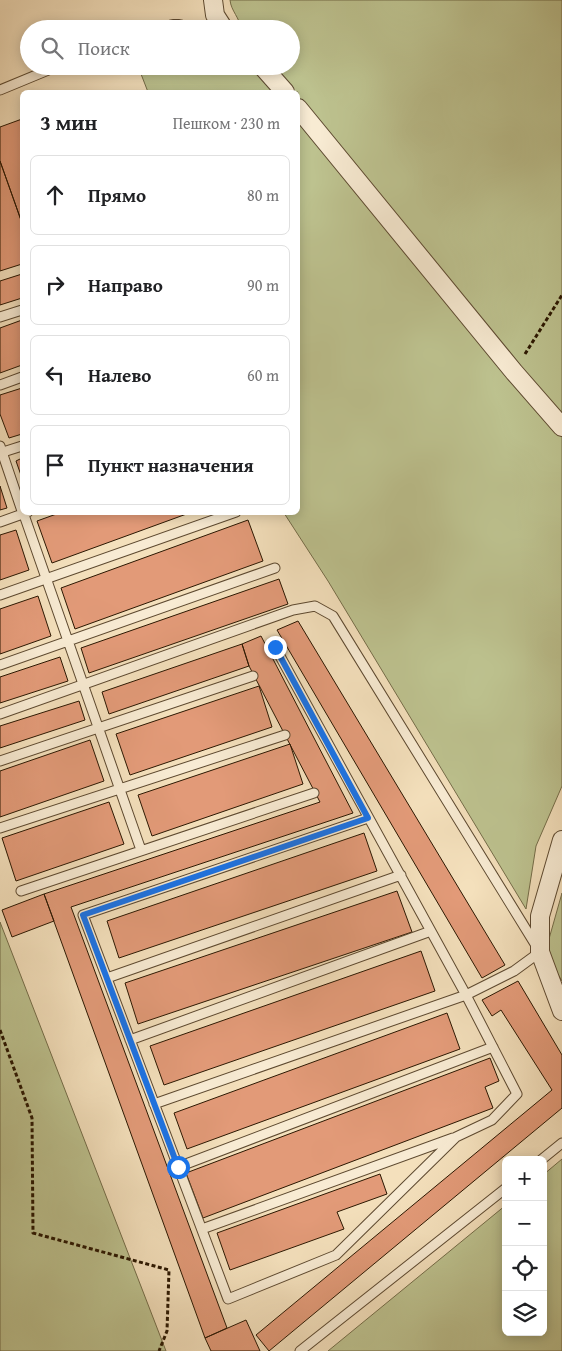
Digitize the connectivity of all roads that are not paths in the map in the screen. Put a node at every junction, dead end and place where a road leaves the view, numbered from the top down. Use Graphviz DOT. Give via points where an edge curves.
graph roads {
  1 [pos="213,0"];
  2 [pos="218,20"];
  3 [pos="36,75"];
  4 [pos="270,75"];
  5 [pos="0,90"];
  6 [pos="283,90"];
  7 [pos="300,110"];
  8 [pos="20,311"];
  9 [pos="0,318"];
  10 [pos="20,378"];
  11 [pos="0,385"];
  12 [pos="562,427"];
  13 [pos="20,446"];
  14 [pos="1,451"];
  15 [pos="20,501"];
  16 [pos="20,514"];
  17 [pos="25,515"];
  18 [pos="227,515"];
  19 [pos="0,522"];
  20 [pos="275,568"];
  21 [pos="46,579"];
  22 [pos="0,595"];
  23 [pos="68,641"];
  24 [pos="275,647"];
  25 [pos="0,665"];
  26 [pos="253,676"];
  27 [pos="83,683"];
  28 [pos="0,714"];
  29 [pos="98,728"];
  30 [pos="285,735"];
  31 [pos="0,761"];
  32 [pos="120,789"];
  33 [pos="314,793"];
  34 [pos="368,818"];
  35 [pos="0,828"];
  36 [pos="562,840"];
  37 [pos="141,850"];
  38 [pos="400,876"];
  39 [pos="21,890"];
  40 [pos="431,931"];
  41 [pos="540,952"];
  42 [pos="107,978"];
  43 [pos="466,995"];
  44 [pos="562,1011"];
  45 [pos="130,1040"];
  46 [pos="493,1047"];
  47 [pos="154,1104"];
  48 [pos="456,1137"];
  49 [pos="562,1144"];
  50 [pos="546,1156"];
  51 [pos="178,1167"];
  52 [pos="502,1191"];
  53 [pos="202,1230"];
  54 [pos="300,1351"];
  1 -- 2 [label="street"];
  3 -- 5 [label="lane"];
  4 -- 6 [label="street"];
  7 -- 12 [label="street"];
  8 -- 9 [label="lane"];
  10 -- 11 [label="lane"];
  13 -- 14 [label="lane"];
  14 -- 15 [label="lane"];
  16 -- 19 [label="lane"];
  17 -- 21 [label="lane"];
  18 -- 21 [label="lane"];
  20 -- 23 [label="lane"];
  21 -- 22 [label="lane"];
  21 -- 23 [label="lane"];
  23 -- 25 [label="lane"];
  23 -- 27 [label="lane"];
  24 -- 34 [label="lane"];
  26 -- 29 [label="lane"];
  27 -- 28 [label="lane"];
  27 -- 29 [label="lane"];
  27 -- 41 [label="lane" via="293,610 315,606 333,616"];
  29 -- 31 [label="lane"];
  29 -- 32 [label="lane"];
  30 -- 32 [label="lane"];
  32 -- 35 [label="lane"];
  32 -- 37 [label="lane"];
  33 -- 37 [label="lane"];
  34 -- 38 [label="lane"];
  34 -- 42 [label="lane" via="83,915"];
  36 -- 41 [label="street" via="540,916"];
  37 -- 39 [label="lane"];
  38 -- 40 [label="lane"];
  38 -- 42 [label="lane"];
  40 -- 43 [label="lane"];
  40 -- 45 [label="lane"];
  41 -- 43 [label="lane" via="514,971"];
  41 -- 44 [label="street"];
  42 -- 45 [label="lane"];
  43 -- 46 [label="lane"];
  43 -- 47 [label="lane"];
  45 -- 47 [label="lane"];
  46 -- 48 [label="lane" via="517,1094 492,1120"];
  46 -- 51 [label="lane"];
  47 -- 51 [label="lane"];
  48 -- 53 [label="lane"];
  48 -- 53 [label="lane" via="336,1255 228,1299"];
  49 -- 50 [label="lane"];
  51 -- 53 [label="lane"];
  52 -- 54 [label="lane"];
}
